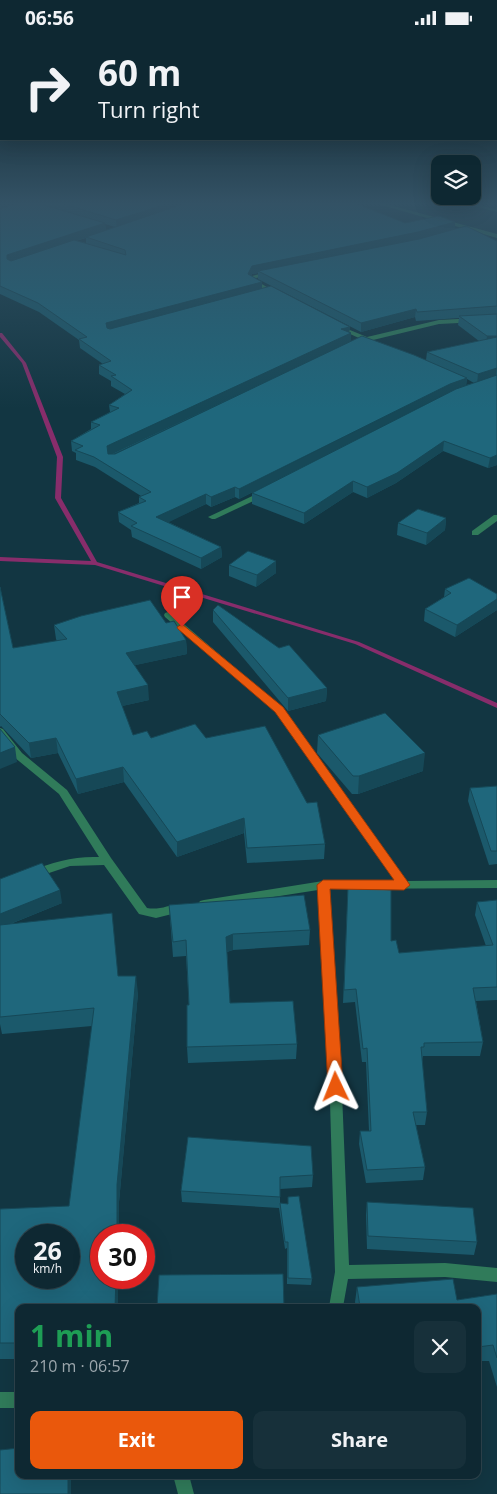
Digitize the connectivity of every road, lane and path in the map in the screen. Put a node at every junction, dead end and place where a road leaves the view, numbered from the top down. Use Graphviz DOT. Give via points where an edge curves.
graph roads {
  1 [pos="275,272"];
  2 [pos="270,292"];
  3 [pos="261,294"];
  4 [pos="279,296"];
  5 [pos="497,319"];
  6 [pos="330,323"];
  7 [pos="366,339"];
  8 [pos="357,343"];
  9 [pos="380,346"];
  10 [pos="276,488"];
  11 [pos="212,517"];
  12 [pos="497,517"];
  13 [pos="475,533"];
  14 [pos="168,615"];
  15 [pos="0,731"];
  16 [pos="107,861"];
  17 [pos="24,878"];
  18 [pos="497,884"];
  19 [pos="323,885"];
  20 [pos="404,885"];
  21 [pos="342,1272"];
  22 [pos="497,1275"];
  23 [pos="337,1304"];
  24 [pos="0,1400"];
  25 [pos="15,1400"];
  26 [pos="181,1479"];
  27 [pos="186,1494"];
  1 -- 2 [label="street" via="254,277 252,281"];
  2 -- 3 [label="street"];
  2 -- 4 [label="street"];
  5 -- 7 [label="street" via="440,322"];
  6 -- 7 [label="street"];
  7 -- 8 [label="street"];
  7 -- 9 [label="street"];
  10 -- 11 [label="street"];
  12 -- 13 [label="street"];
  14 -- 20 [label="street" via="279,710"];
  15 -- 16 [label="street" via="18,755 63,792"];
  16 -- 17 [label="street" via="81,859"];
  16 -- 19 [label="street" via="143,911 150,913"];
  18 -- 20 [label="street"];
  19 -- 20 [label="street"];
  19 -- 21 [label="street" via="335,1068"];
  21 -- 22 [label="street" via="445,1270"];
  21 -- 23 [label="street"];
  24 -- 25 [label="street"];
  26 -- 27 [label="street"];
}
